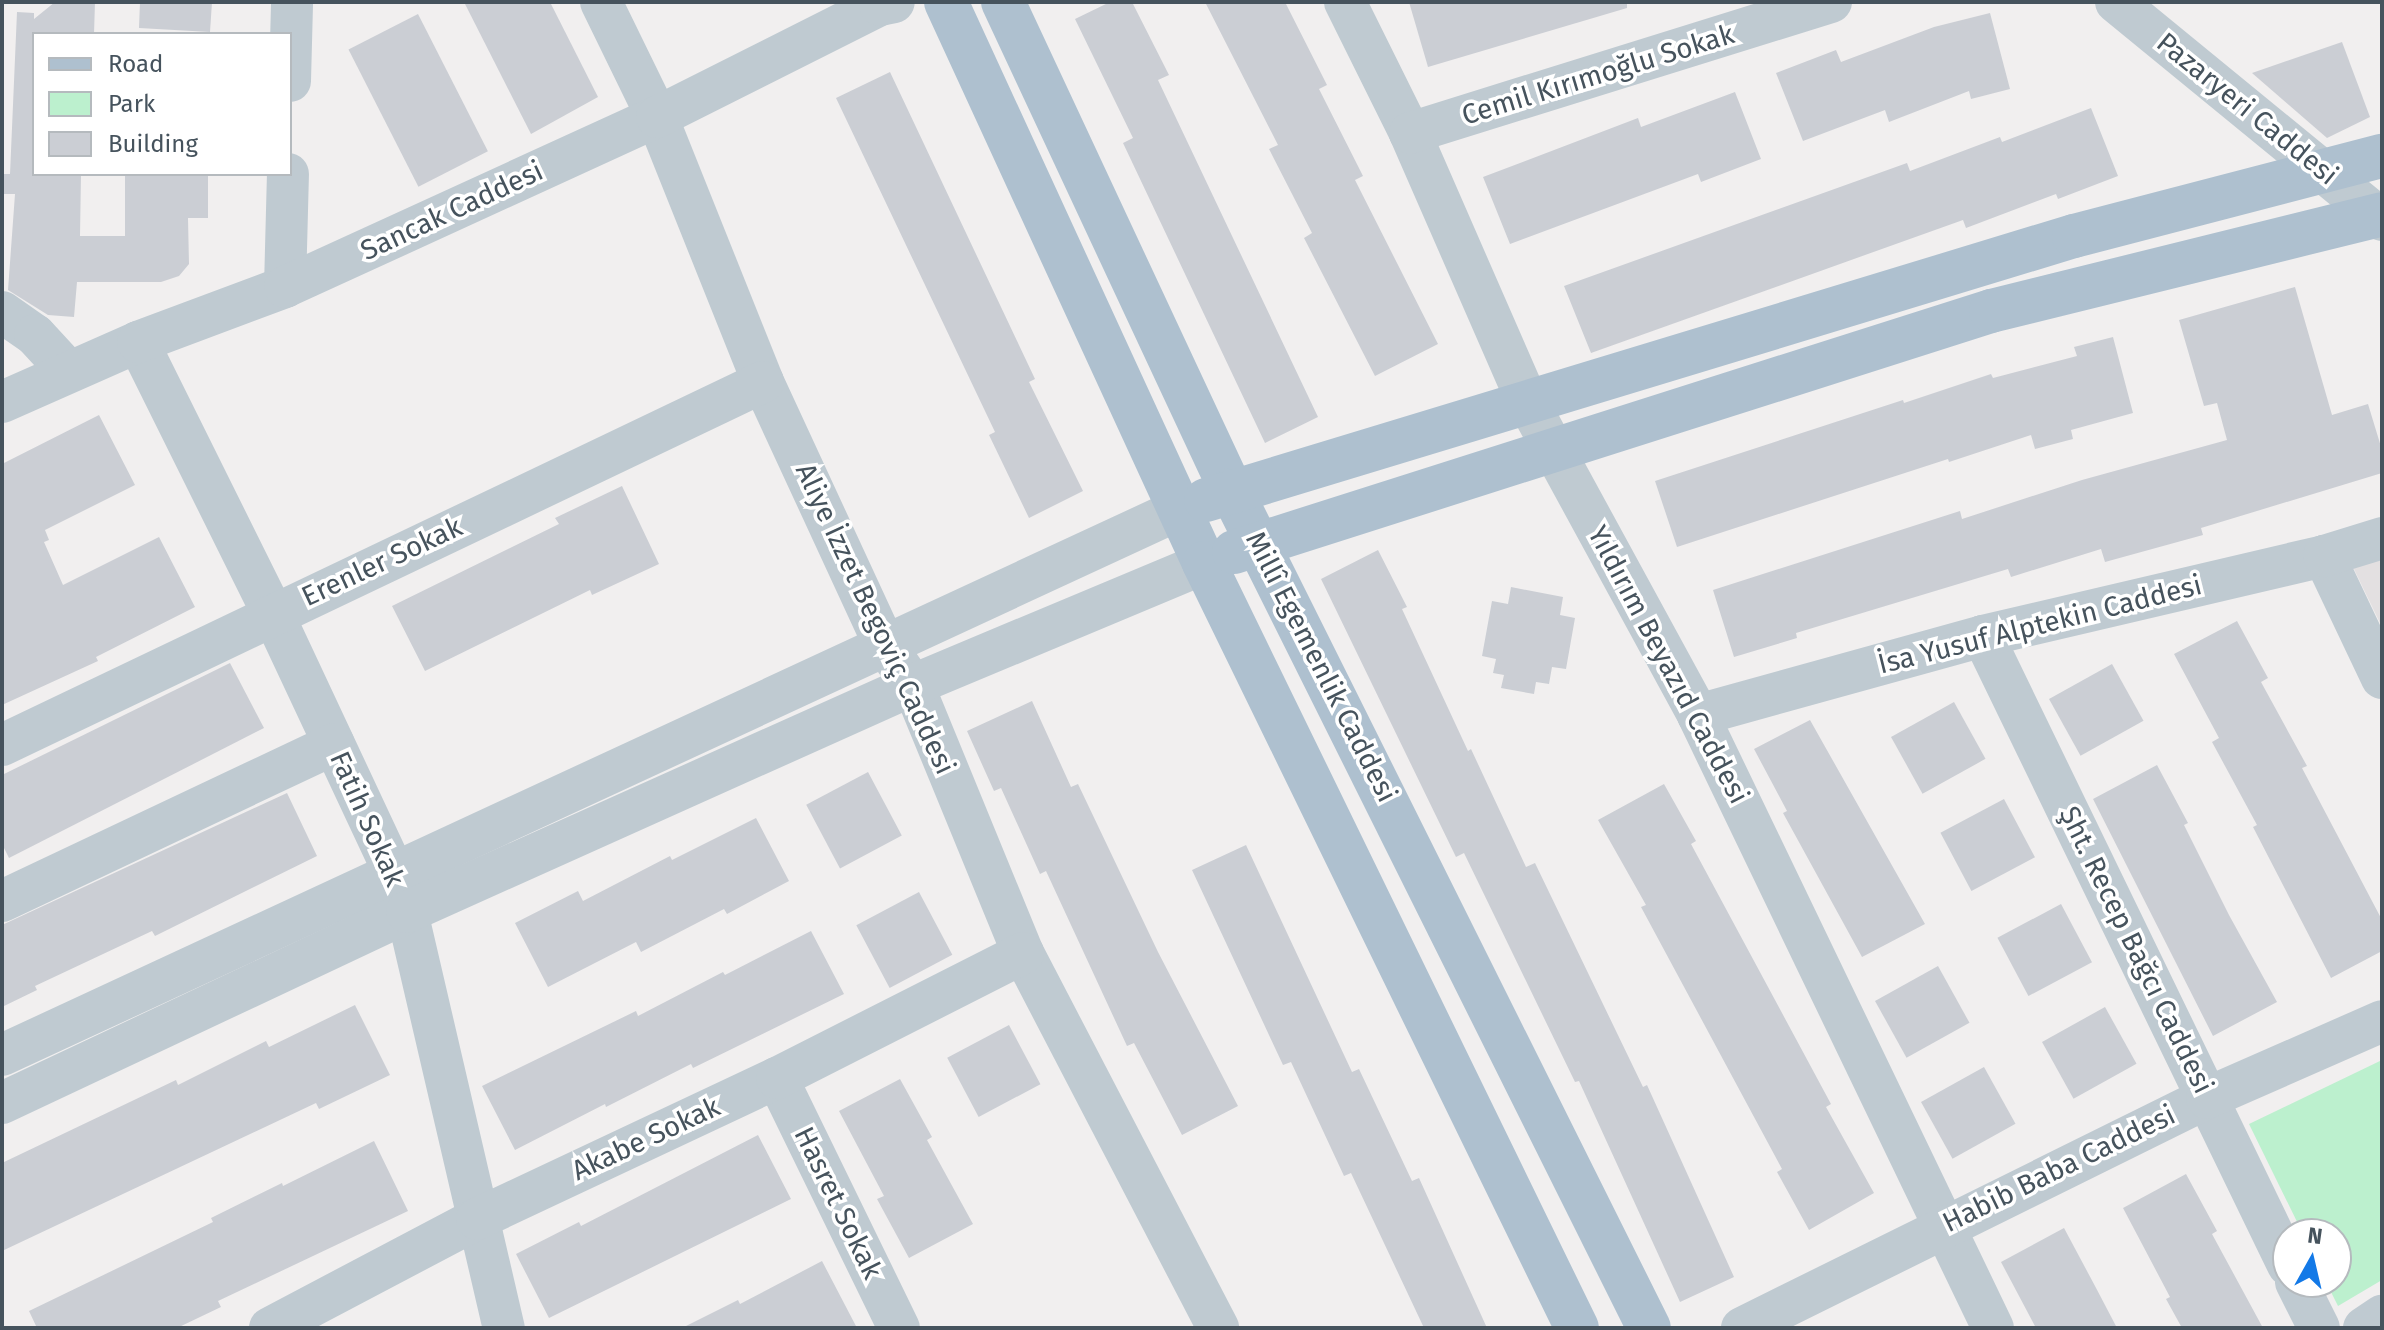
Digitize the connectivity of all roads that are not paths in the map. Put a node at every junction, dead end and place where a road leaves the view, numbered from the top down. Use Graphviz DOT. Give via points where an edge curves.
graph roads {
  1 [pos="601,2"];
  2 [pos="894,2"];
  3 [pos="946,2"];
  4 [pos="1003,2"];
  5 [pos="1345,2"];
  6 [pos="1831,2"];
  7 [pos="2116,2"];
  8 [pos="301,6"];
  9 [pos="292,67"];
  10 [pos="657,117"];
  11 [pos="1410,133"];
  12 [pos="2382,156"];
  13 [pos="2325,172"];
  14 [pos="288,176"];
  15 [pos="2381,216"];
  16 [pos="285,287"];
  17 [pos="2,312"];
  18 [pos="138,342"];
  19 [pos="69,372"];
  20 [pos="763,382"];
  21 [pos="1526,399"];
  22 [pos="2,402"];
  23 [pos="1553,450"];
  24 [pos="1231,490"];
  25 [pos="1180,509"];
  26 [pos="2382,538"];
  27 [pos="1259,542"];
  28 [pos="2324,556"];
  29 [pos="1204,563"];
  30 [pos="273,614"];
  31 [pos="1983,636"];
  32 [pos="884,644"];
  33 [pos="2382,678"];
  34 [pos="913,685"];
  35 [pos="1698,715"];
  36 [pos="334,744"];
  37 [pos="2,745"];
  38 [pos="394,872"];
  39 [pos="2,901"];
  40 [pos="407,912"];
  41 [pos="1023,953"];
  42 [pos="2382,1021"];
  43 [pos="2,1055"];
  44 [pos="777,1078"];
  45 [pos="2207,1098"];
  46 [pos="2,1103"];
  47 [pos="477,1219"];
  48 [pos="1942,1226"];
  49 [pos="2272,1232"];
  50 [pos="2304,1298"];
  51 [pos="2382,1316"];
  52 [pos="270,1328"];
  53 [pos="504,1328"];
  54 [pos="899,1328"];
  55 [pos="1218,1328"];
  56 [pos="1577,1328"];
  57 [pos="1649,1328"];
  58 [pos="1742,1328"];
  59 [pos="1993,1328"];
  60 [pos="2319,1328"];
  61 [pos="2364,1328"];
  1 -- 10 [label="street, Aliye İzzet Begoviç Caddesi"];
  2 -- 10 [label="street, Sancak Caddesi"];
  3 -- 25 [label="main road, Millî Egemenlik Caddesi"];
  4 -- 24 [label="main road, Millî Egemenlik Caddesi"];
  5 -- 11 [label="street, Yıldırım Beyazıd Caddesi"];
  6 -- 11 [label="street, Cemil Kırımoğlu Sokak"];
  7 -- 13 [label="street, Pazaryeri Caddesi"];
  8 -- 9 [label="street"];
  10 -- 16 [label="street, Sancak Caddesi"];
  10 -- 20 [label="street, Aliye İzzet Begoviç Caddesi"];
  11 -- 21 [label="street, Yıldırım Beyazıd Caddesi"];
  12 -- 13 [label="main road"];
  13 -- 15 [label="street, Pazaryeri Caddesi"];
  13 -- 21 [label="main road" via="2074,236"];
  14 -- 16 [label="street"];
  15 -- 23 [label="main road" via="1991,311"];
  16 -- 18 [label="street, Sancak Caddesi"];
  17 -- 19 [label="street" via="35,335"];
  18 -- 19 [label="street, Sancak Caddesi"];
  18 -- 30 [label="street, Fatih Sokak"];
  19 -- 22 [label="street, Sancak Caddesi"];
  20 -- 30 [label="street, Erenler Sokak"];
  20 -- 32 [label="street, Aliye İzzet Begoviç Caddesi"];
  21 -- 23 [label="street, Yıldırım Beyazıd Caddesi"];
  21 -- 24 [label="main road"];
  23 -- 27 [label="main road"];
  23 -- 35 [label="street, Yıldırım Beyazıd Caddesi"];
  24 -- 25 [label="main road"];
  24 -- 27 [label="main road, Millî Egemenlik Caddesi"];
  25 -- 29 [label="main road, Millî Egemenlik Caddesi"];
  25 -- 32 [label="street"];
  26 -- 28 [label="street, İsa Yusuf Alptekin Caddesi"];
  27 -- 29 [label="main road"];
  27 -- 57 [label="main road, Millî Egemenlik Caddesi"];
  28 -- 31 [label="street, İsa Yusuf Alptekin Caddesi"];
  28 -- 33 [label="street"];
  29 -- 34 [label="street"];
  29 -- 56 [label="main road, Millî Egemenlik Caddesi"];
  30 -- 36 [label="street, Fatih Sokak"];
  30 -- 37 [label="street, Erenler Sokak"];
  31 -- 35 [label="street, İsa Yusuf Alptekin Caddesi"];
  31 -- 45 [label="street, Şht. Recep Bağcı Caddesi"];
  32 -- 34 [label="street, Aliye İzzet Begoviç Caddesi"];
  32 -- 38 [label="street"];
  34 -- 40 [label="street"];
  34 -- 41 [label="street, Aliye İzzet Begoviç Caddesi"];
  35 -- 48 [label="street, Yıldırım Beyazıd Caddesi"];
  36 -- 38 [label="street, Fatih Sokak"];
  36 -- 39 [label="street"];
  38 -- 40 [label="street, Fatih Sokak"];
  38 -- 43 [label="street"];
  40 -- 46 [label="street"];
  40 -- 47 [label="street, Fatih Sokak"];
  41 -- 44 [label="street, Akabe Sokak"];
  41 -- 55 [label="street, Aliye İzzet Begoviç Caddesi"];
  42 -- 45 [label="street, Habib Baba Caddesi"];
  44 -- 47 [label="street, Akabe Sokak"];
  44 -- 54 [label="street, Hasret Sokak"];
  45 -- 48 [label="street, Habib Baba Caddesi"];
  45 -- 49 [label="street, Şht. Recep Bağcı Caddesi"];
  47 -- 52 [label="street, Akabe Sokak"];
  47 -- 53 [label="street, Fatih Sokak"];
  48 -- 58 [label="street, Habib Baba Caddesi"];
  48 -- 59 [label="street, Yıldırım Beyazıd Caddesi"];
  50 -- 60 [label="street"];
  51 -- 61 [label="street"];
}
